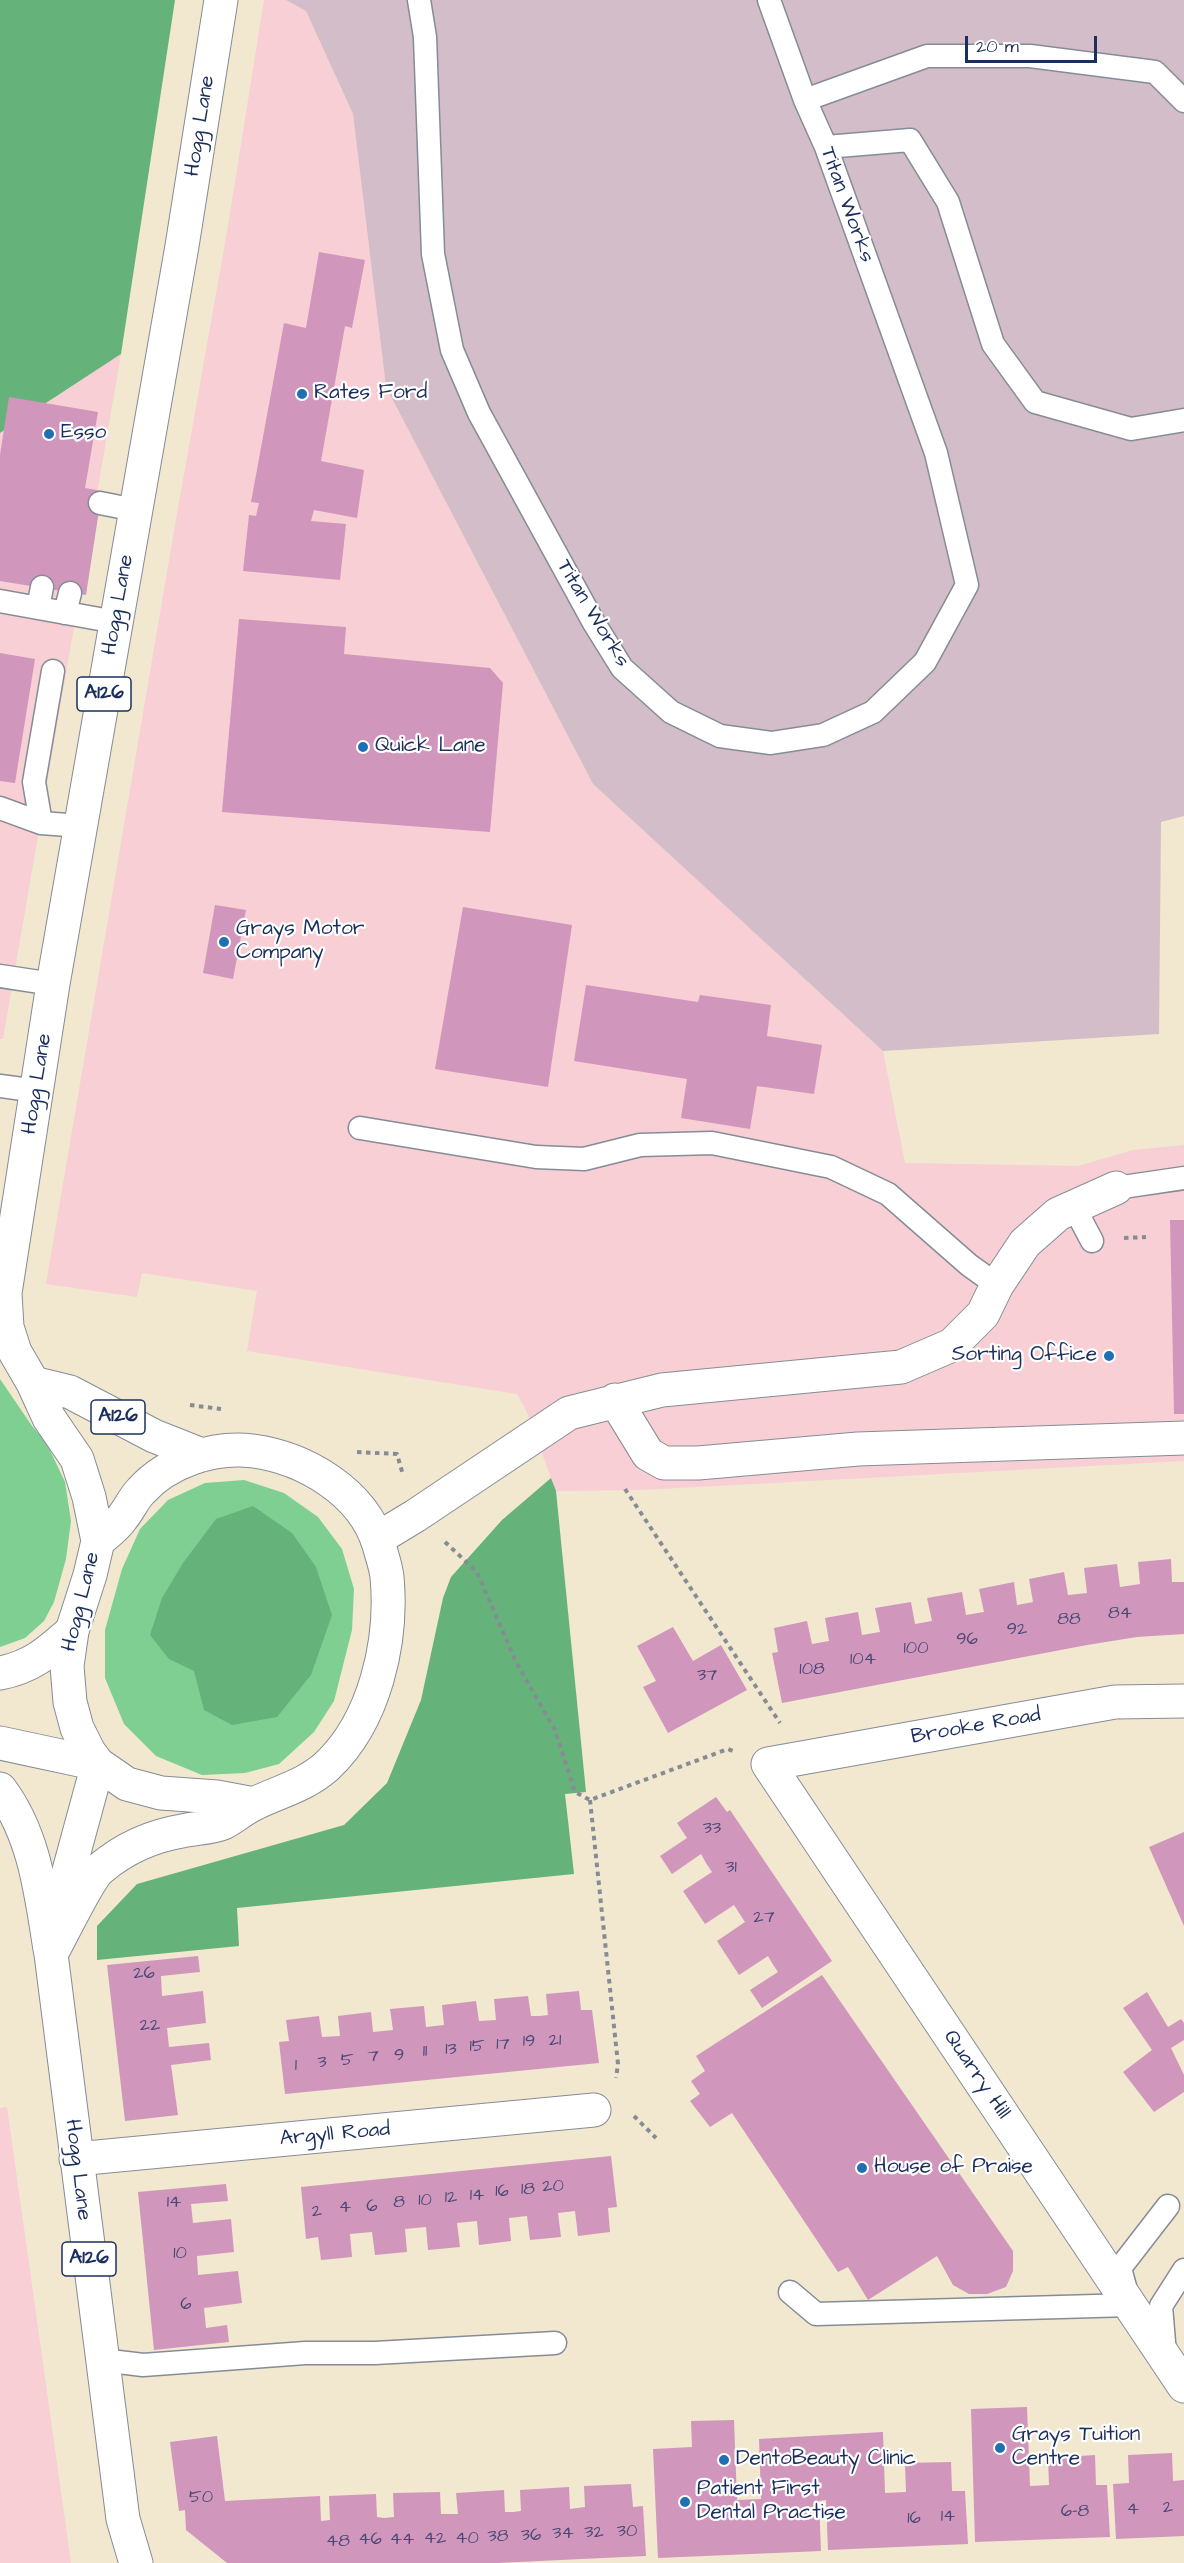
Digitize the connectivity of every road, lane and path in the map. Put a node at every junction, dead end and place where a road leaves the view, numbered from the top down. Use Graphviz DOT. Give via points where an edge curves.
graph roads {
  1 [pos="221,0"];
  2 [pos="419,0"];
  3 [pos="769,0"];
  4 [pos="805,100"];
  5 [pos="1184,101"];
  6 [pos="825,147"];
  7 [pos="1184,420"];
  8 [pos="100,503"];
  9 [pos="135,510"];
  10 [pos="4,595"];
  11 [pos="116,622"];
  12 [pos="53,671"];
  13 [pos="30,685"];
  14 [pos="47,701"];
  15 [pos="25,718"];
  16 [pos="41,735"];
  17 [pos="0,808"];
  18 [pos="41,823"];
  19 [pos="82,826"];
  20 [pos="0,976"];
  21 [pos="53,984"];
  22 [pos="0,1086"];
  23 [pos="36,1091"];
  24 [pos="360,1128"];
  25 [pos="1184,1178"];
  26 [pos="1116,1188"];
  27 [pos="1074,1207"];
  28 [pos="1092,1241"];
  29 [pos="997,1286"];
  30 [pos="33,1383"];
  31 [pos="615,1400"];
  32 [pos="184,1404"];
  33 [pos="230,1410"];
  34 [pos="1184,1438"];
  35 [pos="356,1452"];
  36 [pos="202,1455"];
  37 [pos="400,1464"];
  38 [pos="623,1486"];
  39 [pos="377,1539"];
  40 [pos="98,1541"];
  41 [pos="447,1544"];
  42 [pos="72,1631"];
  43 [pos="0,1673"];
  44 [pos="1184,1701"];
  45 [pos="0,1743"];
  46 [pos="784,1761"];
  47 [pos="98,1764"];
  48 [pos="0,1789"];
  49 [pos="590,1800"];
  50 [pos="254,1804"];
  51 [pos="51,1954"];
  52 [pos="604,2108"];
  53 [pos="656,2138"];
  54 [pos="76,2159"];
  55 [pos="1168,2205"];
  56 [pos="1184,2270"];
  57 [pos="790,2292"];
  58 [pos="1130,2305"];
  59 [pos="555,2343"];
  60 [pos="1165,2358"];
  61 [pos="102,2361"];
  62 [pos="1184,2386"];
  63 [pos="136,2563"];
  1 -- 9 [label="main road, Hogg Lane / A126"];
  2 -- 6 [label="lane, Titan Works" via="425,38 433,254 452,350 479,413 622,668 671,712 720,736 771,743 823,735 873,712 925,662 967,585 936,453"];
  3 -- 4 [label="lane, Titan Works"];
  4 -- 5 [label="lane" via="927,56 1030,56 1155,72"];
  4 -- 6 [label="lane, Titan Works"];
  6 -- 7 [label="lane" via="910,140 948,202 993,344 1035,402 1131,429"];
  8 -- 9 [label="lane"];
  9 -- 11 [label="main road, Hogg Lane / A126"];
  10 -- 11 [label="lane" via="68,603"];
  11 -- 19 [label="main road, Hogg Lane / A126"];
  12 -- 14 [label="lane"];
  13 -- 14 [label="lane"];
  14 -- 16 [label="lane"];
  15 -- 16 [label="lane"];
  16 -- 18 [label="lane" via="34,782"];
  17 -- 18 [label="lane"];
  18 -- 19 [label="lane"];
  19 -- 21 [label="main road, Hogg Lane / A126"];
  20 -- 21 [label="lane"];
  21 -- 23 [label="main road, Hogg Lane / A126"];
  22 -- 23 [label="lane"];
  23 -- 30 [label="main road, Hogg Lane / A126" via="5,1293 7,1326 15,1352"];
  24 -- 29 [label="lane" via="536,1157 584,1159 640,1145 712,1143 831,1167 888,1194"];
  25 -- 26 [label="lane"];
  26 -- 27 [label="main road"];
  27 -- 28 [label="lane"];
  27 -- 29 [label="main road" via="1058,1214 1025,1242"];
  29 -- 31 [label="main road" via="983,1314 952,1345 901,1367 662,1390"];
  30 -- 36 [label="main road, Hogg Lane / A126" via="70,1392 154,1436"];
  30 -- 40 [label="main road, Hogg Lane / A126" via="49,1418 77,1459"];
  31 -- 34 [label="main road" via="648,1454 664,1463 858,1449"];
  31 -- 39 [label="main road" via="570,1413"];
  32 -- 33 [label="path"];
  35 -- 37 [label="path" via="397,1454"];
  36 -- 39 [label="main road, Hogg Lane" via="241,1450 273,1454 312,1469 362,1512"];
  36 -- 40 [label="main road, Hogg Lane" via="162,1470 140,1492 121,1521"];
  38 -- 46 [label="path" via="779,1720"];
  39 -- 50 [label="main road, Hogg Lane" via="387,1575 388,1615 371,1698 351,1738 327,1766 304,1783"];
  40 -- 42 [label="main road, Hogg Lane"];
  41 -- 49 [label="path" via="477,1572 516,1662 555,1730 575,1791"];
  42 -- 43 [label="main road" via="39,1660"];
  42 -- 47 [label="main road, Hogg Lane" via="67,1666 70,1702 77,1728"];
  44 -- 46 [label="main road, Brooke Road" via="1115,1702"];
  45 -- 47 [label="main road"];
  46 -- 49 [label="path" via="728,1749"];
  46 -- 58 [label="main road, Quarry Hill"];
  47 -- 50 [label="main road, Hogg Lane" via="127,1784 161,1793"];
  47 -- 51 [label="main road, Hogg Lane / A126" via="55,1922"];
  48 -- 51 [label="main road, Hogg Lane" via="39,1878"];
  49 -- 52 [label="path" via="618,2064"];
  50 -- 51 [label="main road, Hogg Lane" via="222,1824 148,1839 98,1869"];
  51 -- 54 [label="main road, Hogg Lane / A126"];
  52 -- 53 [label="path" via="633,2115"];
  52 -- 54 [label="main road, Argyll Road"];
  54 -- 61 [label="main road, Hogg Lane / A126"];
  55 -- 58 [label="lane" via="1120,2268"];
  56 -- 60 [label="lane" via="1161,2306"];
  57 -- 58 [label="lane" via="816,2314"];
  58 -- 60 [label="main road, Quarry Hill"];
  59 -- 61 [label="lane" via="305,2353 143,2366"];
  60 -- 62 [label="main road, Quarry Hill"];
  61 -- 63 [label="main road, Hogg Lane / A126" via="123,2519"];
}
